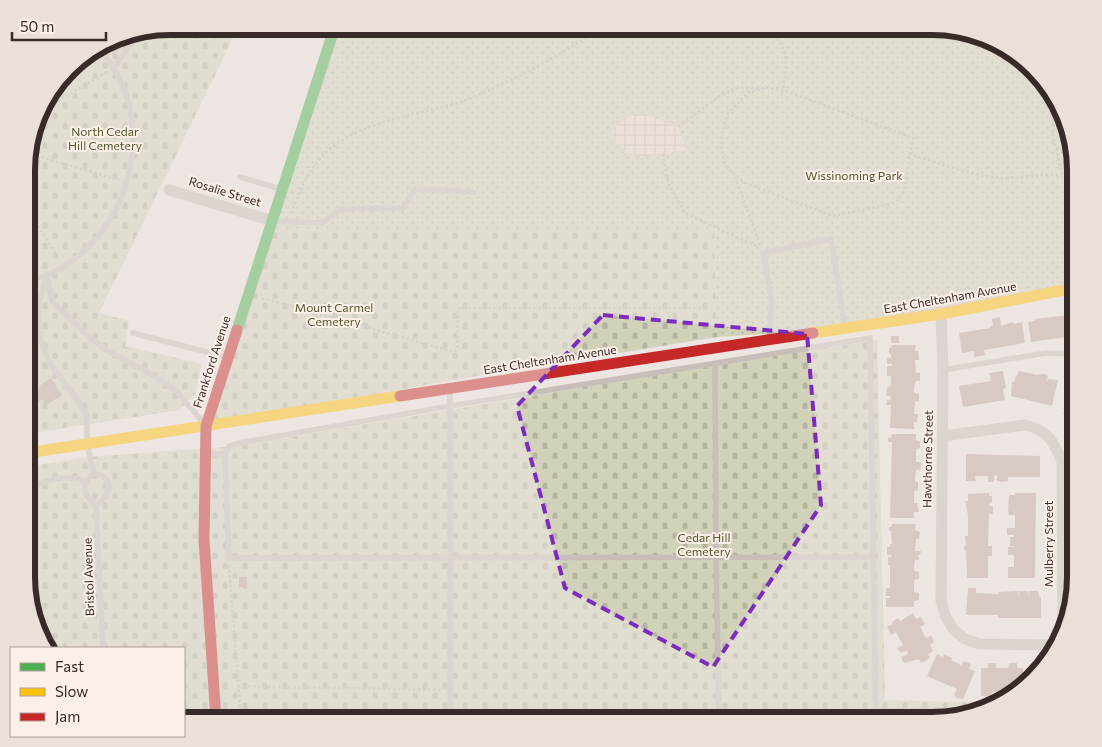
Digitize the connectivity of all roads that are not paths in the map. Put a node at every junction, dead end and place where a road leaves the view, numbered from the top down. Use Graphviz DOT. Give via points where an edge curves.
graph roads {
  1 [pos="331,35"];
  2 [pos="133,41"];
  3 [pos="103,53"];
  4 [pos="114,68"];
  5 [pos="240,177"];
  6 [pos="169,190"];
  7 [pos="283,190"];
  8 [pos="474,192"];
  9 [pos="273,221"];
  10 [pos="47,276"];
  11 [pos="35,280"];
  12 [pos="1067,290"];
  13 [pos="942,314"];
  14 [pos="846,329"];
  15 [pos="133,333"];
  16 [pos="769,340"];
  17 [pos="1067,354"];
  18 [pos="228,358"];
  19 [pos="715,364"];
  20 [pos="943,370"];
  21 [pos="450,389"];
  22 [pos="450,406"];
  23 [pos="206,426"];
  24 [pos="942,436"];
  25 [pos="87,444"];
  26 [pos="35,452"];
  27 [pos="206,454"];
  28 [pos="225,454"];
  29 [pos="94,473"];
  30 [pos="85,481"];
  31 [pos="35,485"];
  32 [pos="96,505"];
  33 [pos="873,557"];
  34 [pos="716,558"];
  35 [pos="450,559"];
  36 [pos="1063,560"];
  37 [pos="1067,560"];
  38 [pos="1063,607"];
  39 [pos="1048,645"];
  40 [pos="102,647"];
  41 [pos="950,710"];
  42 [pos="876,711"];
  43 [pos="215,712"];
  44 [pos="450,712"];
  45 [pos="719,712"];
  1 -- 7 [label="street, Frankford Avenue"];
  2 -- 4 [label="lane"];
  3 -- 4 [label="lane"];
  4 -- 10 [label="lane" via="129,104 133,143 127,182 113,215 92,244 64,267"];
  5 -- 7 [label="lane"];
  6 -- 9 [label="street, Rosalie Street"];
  7 -- 9 [label="street, Frankford Avenue"];
  8 -- 9 [label="lane" via="415,190 403,208 341,209 322,223"];
  9 -- 18 [label="street, Frankford Avenue"];
  10 -- 11 [label="lane"];
  10 -- 23 [label="lane" via="52,301 82,331 106,350 175,390"];
  10 -- 25 [label="lane" via="39,303 38,327 50,362 87,416"];
  12 -- 13 [label="street, East Cheltenham Avenue"];
  13 -- 14 [label="street, East Cheltenham Avenue"];
  13 -- 20 [label="street, Hawthorne Street"];
  14 -- 16 [label="street, East Cheltenham Avenue"];
  14 -- 16 [label="lane" via="831,239 762,251 772,302"];
  15 -- 18 [label="lane"];
  16 -- 21 [label="street, East Cheltenham Avenue"];
  17 -- 20 [label="lane" via="1046,353"];
  18 -- 23 [label="street, Frankford Avenue"];
  19 -- 22 [label="lane"];
  19 -- 33 [label="lane" via="870,338"];
  19 -- 34 [label="lane"];
  20 -- 24 [label="street, Hawthorne Street"];
  21 -- 22 [label="lane"];
  21 -- 23 [label="street, East Cheltenham Avenue"];
  22 -- 28 [label="lane" via="238,443 230,446"];
  22 -- 35 [label="lane"];
  23 -- 25 [label="street, East Cheltenham Avenue"];
  23 -- 27 [label="street, Frankford Avenue"];
  24 -- 36 [label="street, Mulberry Street" via="1025,425 1045,432 1062,461"];
  24 -- 39 [label="street, Hawthorne Street" via="942,604 952,630 964,640 979,644"];
  25 -- 26 [label="street, East Cheltenham Avenue"];
  25 -- 29 [label="lane"];
  27 -- 28 [label="lane"];
  27 -- 43 [label="street, Frankford Avenue" via="204,540"];
  28 -- 35 [label="lane" via="229,558"];
  29 -- 30 [label="lane"];
  29 -- 32 [label="lane" via="105,477 108,483 105,499"];
  30 -- 31 [label="lane" via="71,476"];
  30 -- 32 [label="lane" via="88,499"];
  32 -- 40 [label="lane, Bristol Avenue"];
  33 -- 34 [label="lane"];
  33 -- 42 [label="lane"];
  34 -- 35 [label="lane"];
  34 -- 45 [label="lane"];
  35 -- 44 [label="lane"];
  36 -- 37 [label="street"];
  36 -- 38 [label="street, Mulberry Street"];
  41 -- 42 [label="lane"];
}
